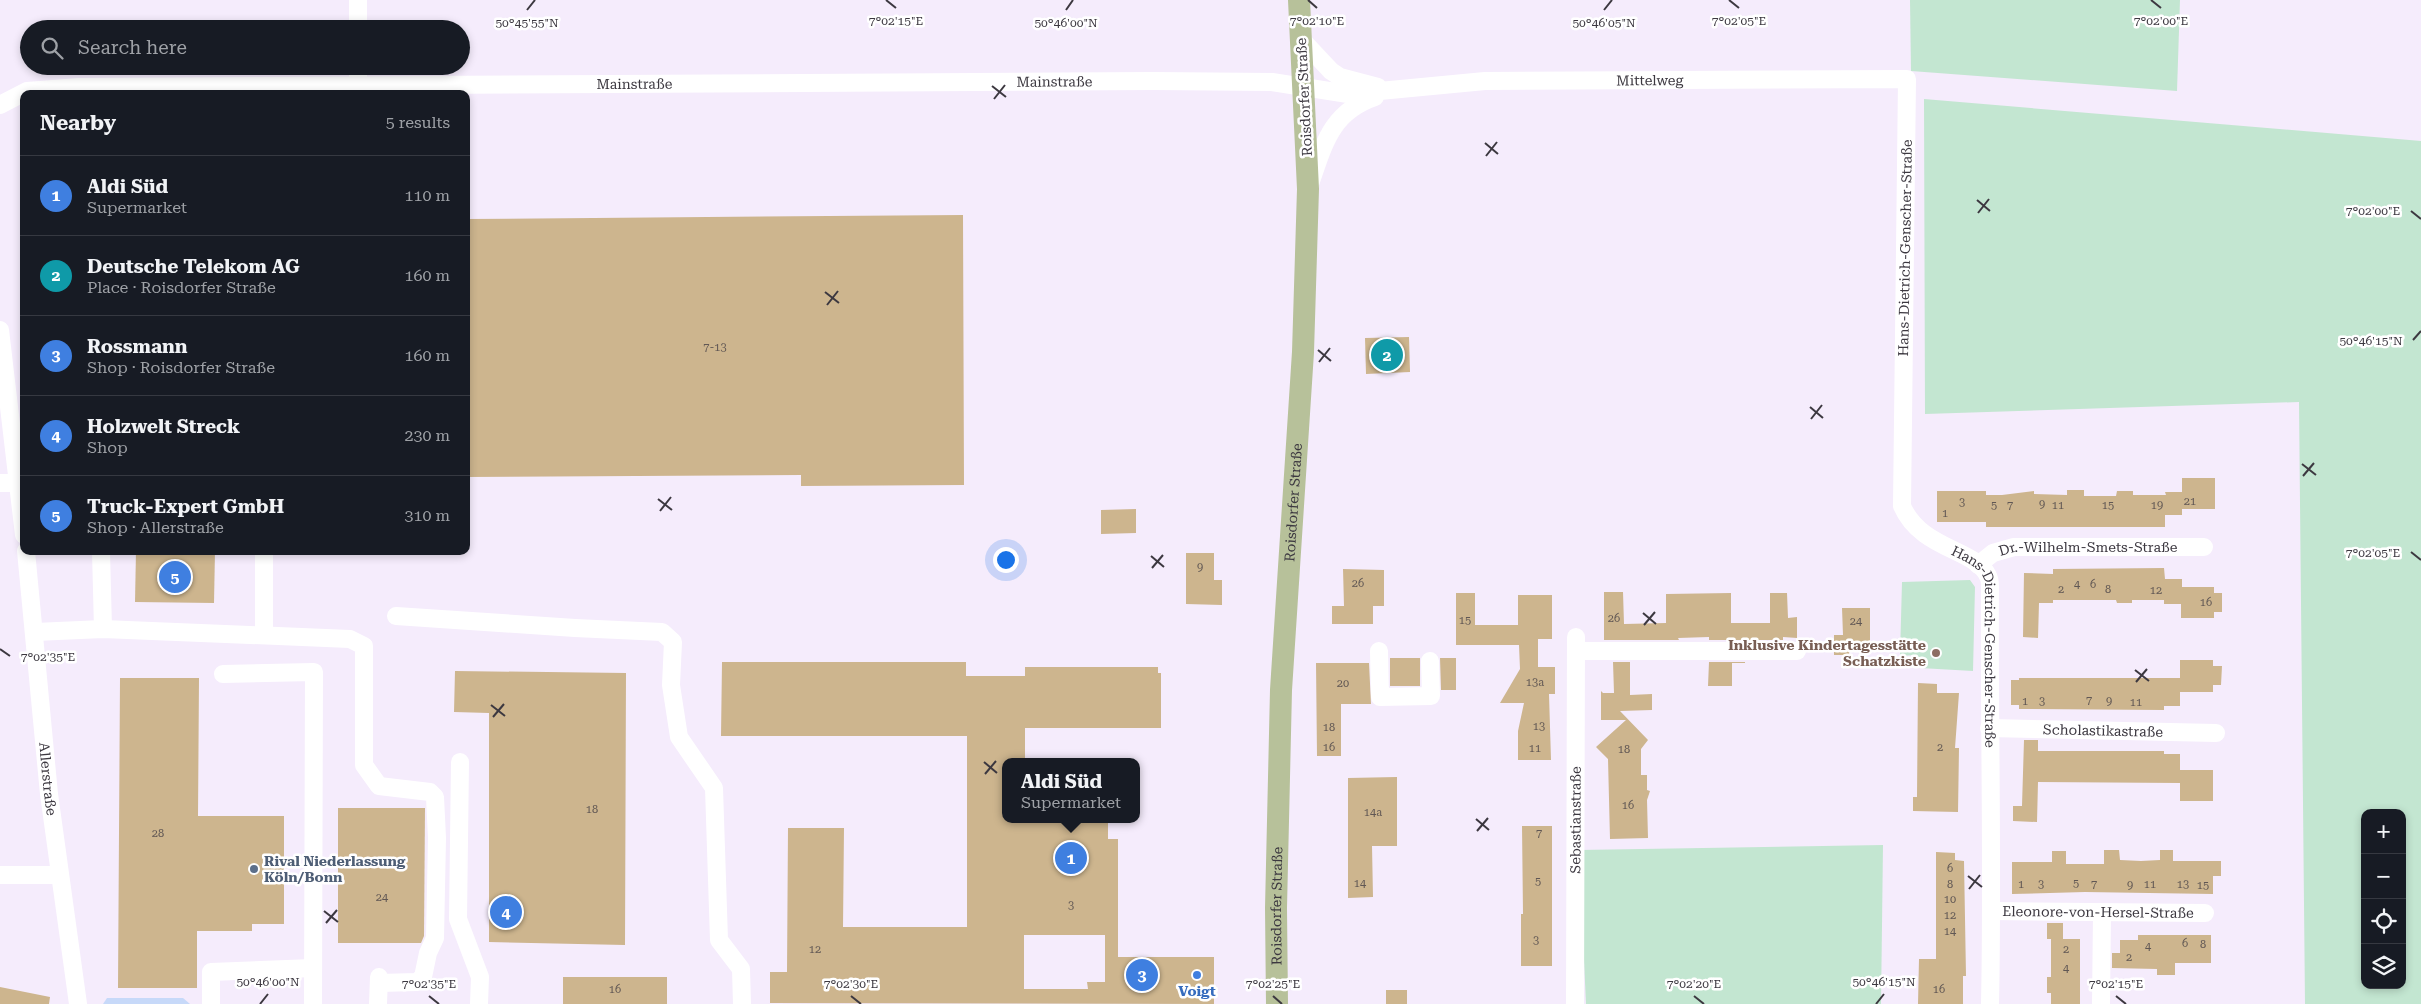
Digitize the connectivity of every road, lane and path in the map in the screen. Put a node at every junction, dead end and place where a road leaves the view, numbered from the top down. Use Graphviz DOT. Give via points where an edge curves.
graph roads {
  1 [pos="358,0"];
  2 [pos="1299,0"];
  3 [pos="358,20"];
  4 [pos="1301,39"];
  5 [pos="358,75"];
  6 [pos="1907,79"];
  7 [pos="1272,82"];
  8 [pos="358,87"];
  9 [pos="1305,87"];
  10 [pos="38,90"];
  11 [pos="1393,91"];
  12 [pos="20,95"];
  13 [pos="0,105"];
  14 [pos="1308,189"];
  15 [pos="0,330"];
  16 [pos="12,427"];
  17 [pos="0,483"];
  18 [pos="18,483"];
  19 [pos="20,500"];
  20 [pos="2204,547"];
  21 [pos="26,555"];
  22 [pos="101,555"];
  23 [pos="264,555"];
  24 [pos="1978,565"];
  25 [pos="396,616"];
  26 [pos="103,629"];
  27 [pos="35,632"];
  28 [pos="264,635"];
  29 [pos="1797,651"];
  30 [pos="1379,652"];
  31 [pos="1430,661"];
  32 [pos="223,674"];
  33 [pos="1989,728"];
  34 [pos="2216,733"];
  35 [pos="460,762"];
  36 [pos="0,875"];
  37 [pos="59,875"];
  38 [pos="1992,911"];
  39 [pos="2205,913"];
  40 [pos="2102,914"];
  41 [pos="313,968"];
  42 [pos="78,1004"];
  43 [pos="211,1004"];
  44 [pos="313,1004"];
  45 [pos="378,1004"];
  46 [pos="479,1004"];
  47 [pos="742,1004"];
  48 [pos="1277,1004"];
  49 [pos="1575,1004"];
  50 [pos="1990,1004"];
  51 [pos="2101,1004"];
  1 -- 3 [label="street"];
  2 -- 4 [label="main road, Roisdorfer Straße"];
  4 -- 9 [label="main road, Roisdorfer Straße"];
  4 -- 11 [label="street, Mittelweg" via="1340,78"];
  5 -- 8 [label="street"];
  6 -- 11 [label="street, Mittelweg" via="1485,81"];
  6 -- 24 [label="street, Hans-Dietrich-Genscher-Straße" via="1902,506 1907,517 1928,538"];
  7 -- 8 [label="street, Mainstraße"];
  7 -- 9 [label="street, Mittelweg"];
  8 -- 10 [label="street, Mainstraße"];
  9 -- 11 [label="street, Mittelweg" via="1348,94"];
  9 -- 14 [label="main road, Roisdorfer Straße"];
  11 -- 14 [label="street, Mittelweg" via="1347,110 1327,137"];
  12 -- 13 [label="street, Mainstraße"];
  14 -- 48 [label="main road, Roisdorfer Straße" via="1303,352 1281,700"];
  15 -- 16 [label="street"];
  16 -- 18 [label="street"];
  17 -- 18 [label="street"];
  18 -- 19 [label="street"];
  20 -- 24 [label="street, Dr.-Wilhelm-Smets-Straße" via="2014,547 1993,553"];
  21 -- 27 [label="street, Allerstraße"];
  22 -- 26 [label="street"];
  23 -- 28 [label="street"];
  24 -- 33 [label="street, Hans-Dietrich-Genscher-Straße" via="1988,576 1990,588"];
  25 -- 47 [label="street" via="662,632 673,642 671,686 679,737 714,788 719,940 741,969"];
  26 -- 27 [label="street"];
  26 -- 28 [label="street"];
  27 -- 37 [label="street, Allerstraße"];
  28 -- 45 [label="street" via="350,639 364,646 364,765 379,786 430,792 435,797 434,945 428,953 423,978 417,982 379,980"];
  29 -- 49 [label="street, Sebastianstraße" via="1576,644"];
  30 -- 31 [label="street" via="1380,697 1431,696"];
  32 -- 41 [label="street" via="314,672"];
  33 -- 34 [label="street, Scholastikastraße"];
  33 -- 38 [label="street, Hans-Dietrich-Genscher-Straße"];
  35 -- 46 [label="street" via="458,920 480,977"];
  36 -- 37 [label="street"];
  37 -- 42 [label="street, Allerstraße"];
  38 -- 40 [label="street, Eleonore-von-Hersel-Straße"];
  38 -- 50 [label="street, Hans-Dietrich-Genscher-Straße"];
  39 -- 40 [label="street, Eleonore-von-Hersel-Straße"];
  40 -- 51 [label="street"];
  41 -- 43 [label="street" via="211,972"];
  41 -- 44 [label="street"];
}
